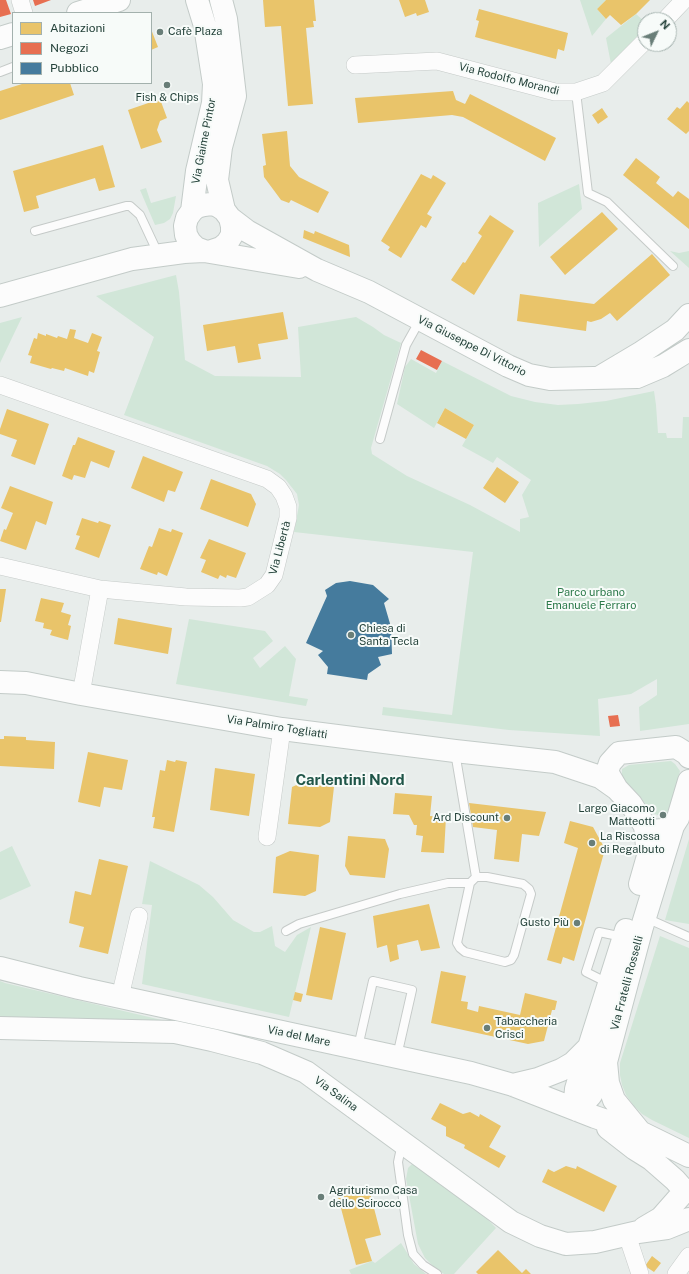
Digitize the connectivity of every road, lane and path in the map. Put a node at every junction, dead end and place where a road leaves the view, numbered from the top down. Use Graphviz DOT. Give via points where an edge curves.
graph roads {
  1 [pos="20,0"];
  2 [pos="119,0"];
  3 [pos="198,0"];
  4 [pos="221,0"];
  5 [pos="684,0"];
  6 [pos="24,12"];
  7 [pos="83,12"];
  8 [pos="673,12"];
  9 [pos="12,34"];
  10 [pos="0,38"];
  11 [pos="637,49"];
  12 [pos="355,65"];
  13 [pos="12,68"];
  14 [pos="0,72"];
  15 [pos="576,92"];
  16 [pos="227,214"];
  17 [pos="189,215"];
  18 [pos="35,231"];
  19 [pos="155,248"];
  20 [pos="208,251"];
  21 [pos="132,259"];
  22 [pos="673,266"];
  23 [pos="317,270"];
  24 [pos="0,296"];
  25 [pos="689,315"];
  26 [pos="421,319"];
  27 [pos="689,350"];
  28 [pos="599,378"];
  29 [pos="0,385"];
  30 [pos="380,438"];
  31 [pos="0,566"];
  32 [pos="100,589"];
  33 [pos="0,682"];
  34 [pos="80,694"];
  35 [pos="282,729"];
  36 [pos="685,750"];
  37 [pos="454,751"];
  38 [pos="618,754"];
  39 [pos="555,762"];
  40 [pos="689,781"];
  41 [pos="617,789"];
  42 [pos="645,826"];
  43 [pos="673,826"];
  44 [pos="267,837"];
  45 [pos="473,880"];
  46 [pos="139,916"];
  47 [pos="645,918"];
  48 [pos="286,931"];
  49 [pos="689,938"];
  50 [pos="0,968"];
  51 [pos="120,997"];
  52 [pos="0,1028"];
  53 [pos="589,1047"];
  54 [pos="358,1048"];
  55 [pos="397,1057"];
  56 [pos="606,1062"];
  57 [pos="513,1085"];
  58 [pos="586,1113"];
  59 [pos="642,1134"];
  60 [pos="402,1143"];
  61 [pos="689,1156"];
  62 [pos="686,1190"];
  63 [pos="689,1219"];
  64 [pos="633,1234"];
  65 [pos="689,1256"];
  66 [pos="437,1274"];
  67 [pos="640,1274"];
  68 [pos="676,1274"];
  1 -- 6 [label="street"];
  2 -- 7 [label="main road"];
  3 -- 17 [label="main road, Via Giaime Pintor" via="205,26 214,84 213,103"];
  4 -- 16 [label="main road, Via Giaime Pintor" via="226,18 235,96 221,147 216,180"];
  5 -- 8 [label="street"];
  9 -- 10 [label="main road"];
  11 -- 15 [label="street, Via Rodolfo Morandi" via="603,83"];
  12 -- 15 [label="street, Via Rodolfo Morandi" via="437,61 555,92"];
  13 -- 14 [label="lane"];
  15 -- 22 [label="lane" via="588,193 607,202"];
  16 -- 17 [label="main road" via="218,206 211,204 197,207"];
  16 -- 20 [label="main road" via="232,235 221,248"];
  16 -- 23 [label="main road" via="246,231"];
  17 -- 19 [label="main road"];
  17 -- 20 [label="main road" via="185,226 188,238 196,248"];
  18 -- 19 [label="lane" via="130,206 140,215"];
  19 -- 21 [label="main road"];
  20 -- 21 [label="main road"];
  20 -- 23 [label="main road"];
  21 -- 24 [label="main road"];
  23 -- 26 [label="main road, Via Giuseppe Di Vittorio" via="369,292"];
  25 -- 28 [label="main road, Via Giuseppe Di Vittorio" via="675,330"];
  26 -- 28 [label="main road, Via Giuseppe Di Vittorio" via="529,375 550,379"];
  26 -- 30 [label="lane" via="406,345"];
  27 -- 28 [label="main road" via="664,366 637,377"];
  29 -- 32 [label="street, Via Libertà" via="267,479 278,487 284,496 288,518 274,576 267,585 248,597 186,597"];
  31 -- 32 [label="street, Via Libertà"];
  32 -- 34 [label="street"];
  33 -- 34 [label="main road, Via Palmiro Togliatti" via="26,683"];
  34 -- 35 [label="main road, Via Palmiro Togliatti"];
  35 -- 37 [label="main road, Via Palmiro Togliatti"];
  35 -- 44 [label="street"];
  36 -- 38 [label="main road"];
  37 -- 39 [label="main road, Via Palmiro Togliatti"];
  37 -- 45 [label="lane"];
  38 -- 39 [label="main road"];
  38 -- 41 [label="main road" via="610,763 607,772"];
  39 -- 41 [label="main road" via="600,777"];
  40 -- 43 [label="main road, Via Fratelli Rosselli" via="678,818"];
  41 -- 42 [label="main road" via="631,804"];
  42 -- 43 [label="main road" via="654,831"];
  42 -- 53 [label="main road, Via Fratelli Rosselli" via="648,856"];
  43 -- 47 [label="main road, Via Fratelli Rosselli"];
  45 -- 45 [label="lane" via="487,877 523,884 530,889 531,894 511,960 505,962 465,952 457,943"];
  45 -- 48 [label="lane" via="400,894 299,924"];
  46 -- 51 [label="street"];
  47 -- 49 [label="lane"];
  47 -- 56 [label="main road, Via Fratelli Rosselli"];
  50 -- 51 [label="main road, Via del Mare"];
  51 -- 54 [label="main road, Via del Mare"];
  52 -- 60 [label="main road, Via Salina" via="175,1032 262,1053 306,1072"];
  53 -- 57 [label="main road, Via Fratelli Rosselli" via="573,1063 561,1070"];
  53 -- 58 [label="main road" via="575,1100"];
  54 -- 55 [label="main road, Via del Mare"];
  54 -- 55 [label="lane" via="373,981 412,990"];
  55 -- 57 [label="main road, Via del Mare"];
  56 -- 58 [label="main road"];
  56 -- 59 [label="main road, Via Fratelli Rosselli" via="608,1083 614,1100"];
  57 -- 58 [label="main road, Via del Mare"];
  58 -- 59 [label="main road, Via del Mare"];
  58 -- 62 [label="main road" via="651,1159"];
  59 -- 61 [label="main road, Via del Mare"];
  60 -- 64 [label="main road, Via Salina" via="511,1222 540,1236 566,1244 595,1242"];
  60 -- 66 [label="lane" via="398,1162 408,1236 413,1254 423,1265"];
  62 -- 64 [label="main road" via="661,1218"];
  63 -- 64 [label="main road" via="667,1228"];
  64 -- 67 [label="street"];
  65 -- 68 [label="street"];
}
